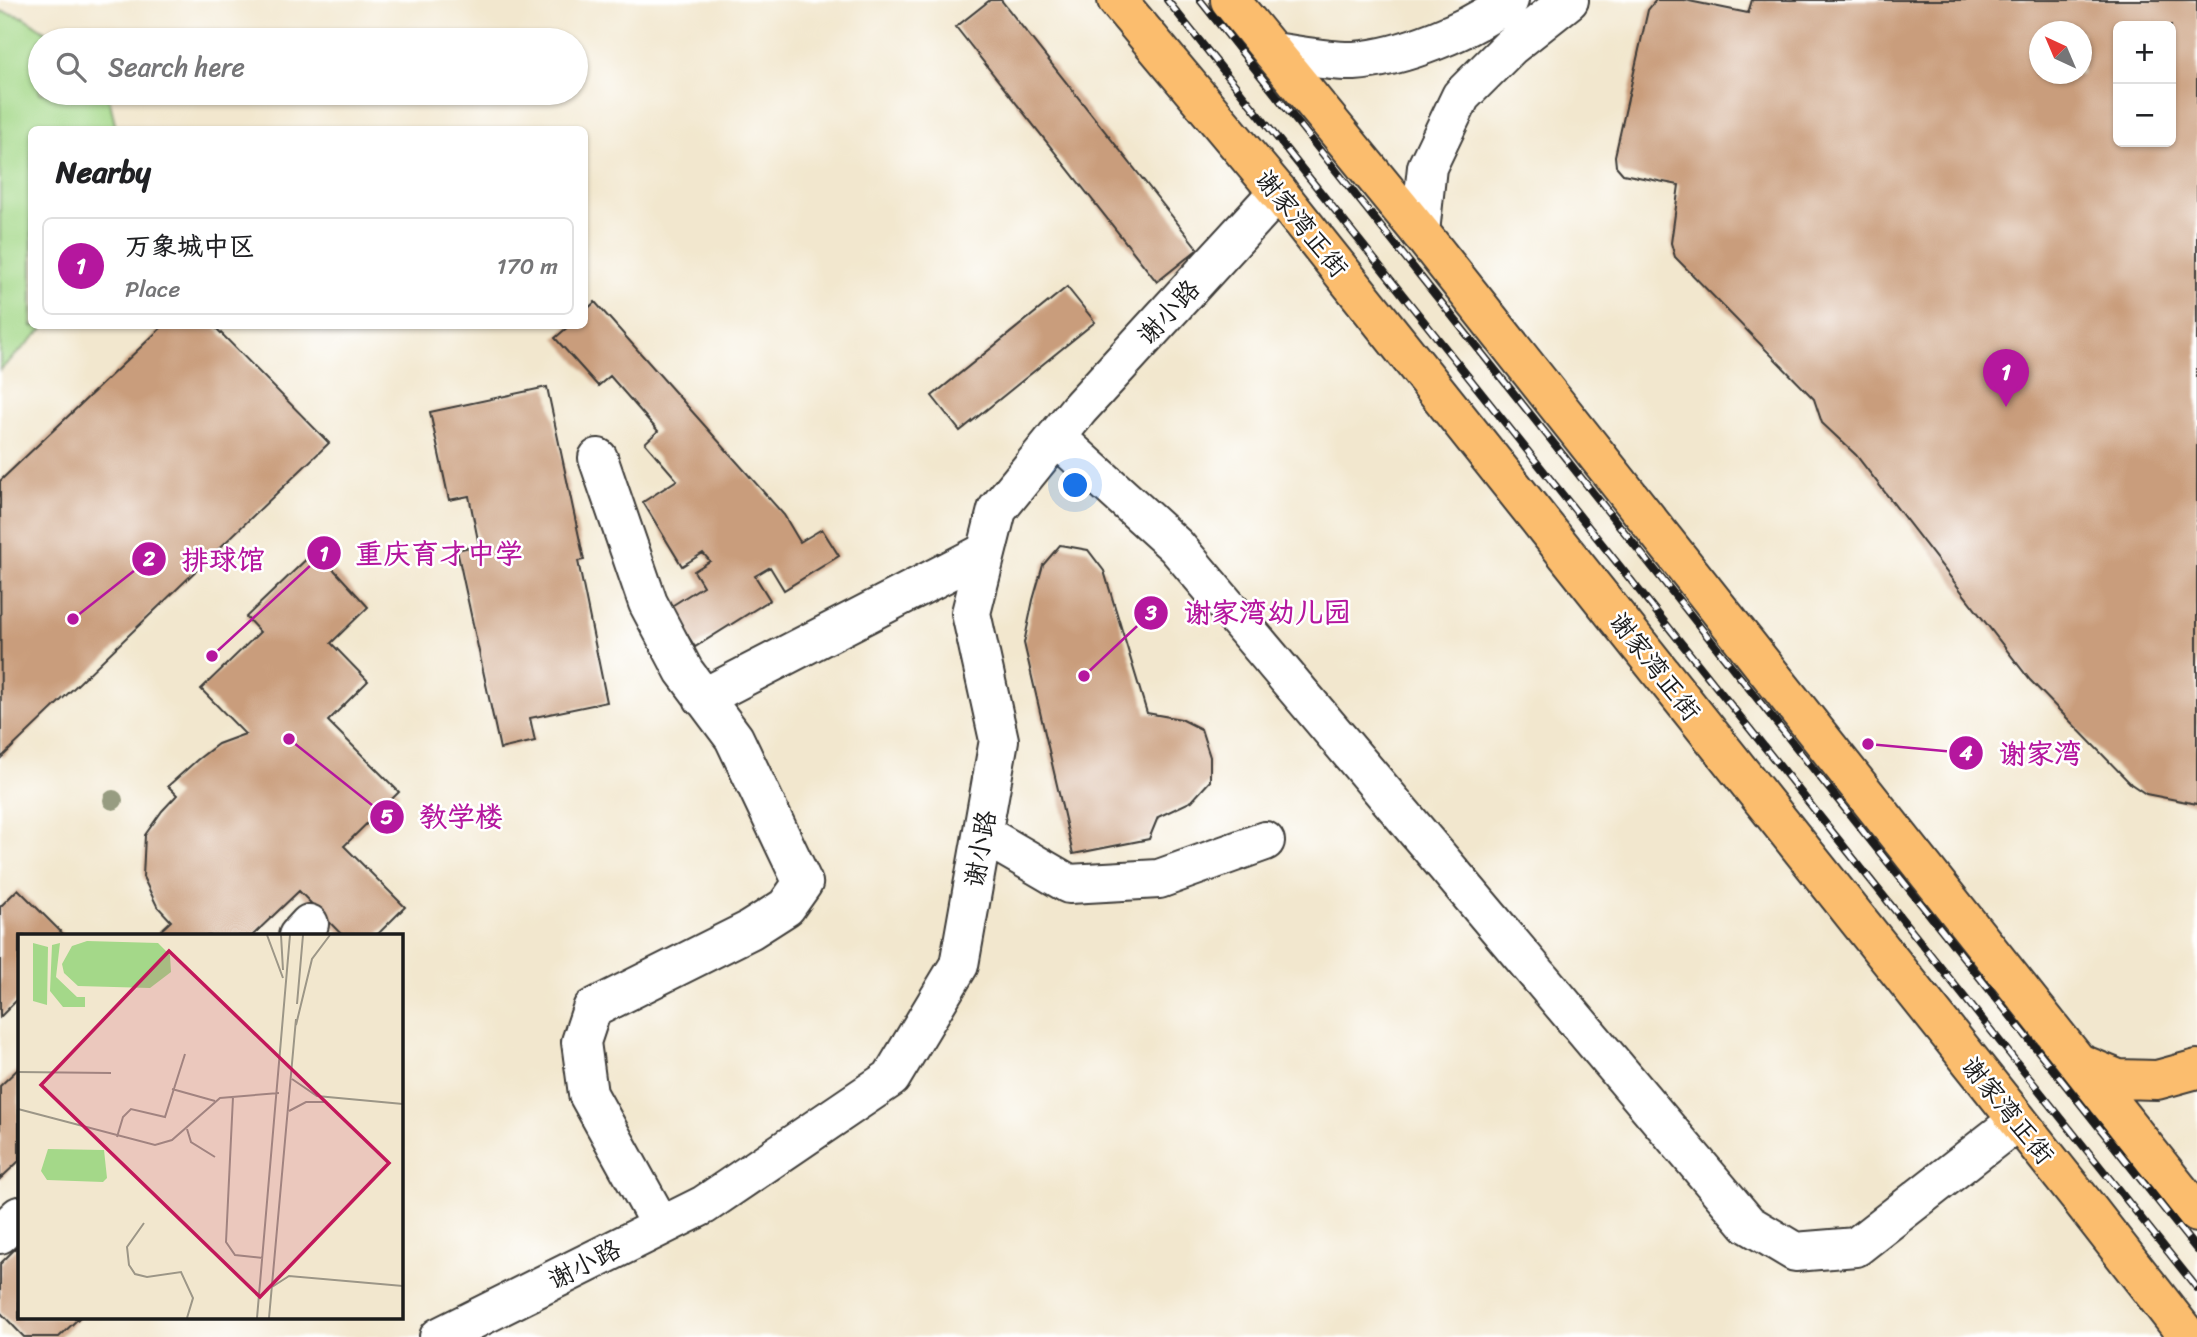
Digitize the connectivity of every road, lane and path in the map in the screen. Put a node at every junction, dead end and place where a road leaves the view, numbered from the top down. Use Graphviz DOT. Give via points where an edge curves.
graph roads {
  1 [pos="1117,0"];
  2 [pos="1230,0"];
  3 [pos="1510,0"];
  4 [pos="1569,0"];
  5 [pos="1273,52"];
  6 [pos="1278,192"];
  7 [pos="1420,232"];
  8 [pos="1056,437"];
  9 [pos="598,458"];
  10 [pos="986,552"];
  11 [pos="703,698"];
  12 [pos="983,834"];
  13 [pos="1265,841"];
  14 [pos="2079,1063"];
  15 [pos="2197,1069"];
  16 [pos="2017,1121"];
  17 [pos="2197,1213"];
  18 [pos="18,1217"];
  19 [pos="661,1226"];
  20 [pos="0,1234"];
  21 [pos="439,1337"];
  22 [pos="2188,1337"];
  1 -- 6 [label="main road, 谢家湾正街"];
  2 -- 5 [label="main road"];
  3 -- 5 [label="street" via="1490,16 1411,49 1354,61"];
  4 -- 7 [label="street" via="1511,46 1461,96 1427,167"];
  5 -- 7 [label="main road"];
  6 -- 8 [label="street, 谢小路"];
  6 -- 16 [label="main road, 谢家湾正街"];
  7 -- 14 [label="main road"];
  8 -- 10 [label="street, 谢小路" via="997,510"];
  8 -- 16 [label="street" via="1176,546 1748,1224 1795,1252 1856,1247"];
  9 -- 11 [label="street" via="648,603"];
  10 -- 11 [label="street"];
  10 -- 12 [label="street, 谢小路" via="971,613 999,740"];
  11 -- 19 [label="street" via="734,738 803,883 786,907 750,930 592,1009 580,1042 587,1094"];
  12 -- 13 [label="street" via="1069,884 1158,879"];
  12 -- 19 [label="street, 谢小路" via="959,965 891,1078 704,1205"];
  14 -- 15 [label="main road" via="2118,1079 2157,1080"];
  14 -- 17 [label="main road"];
  16 -- 22 [label="main road, 谢家湾正街"];
  18 -- 20 [label="street"];
  19 -- 21 [label="street, 谢小路"];
}
